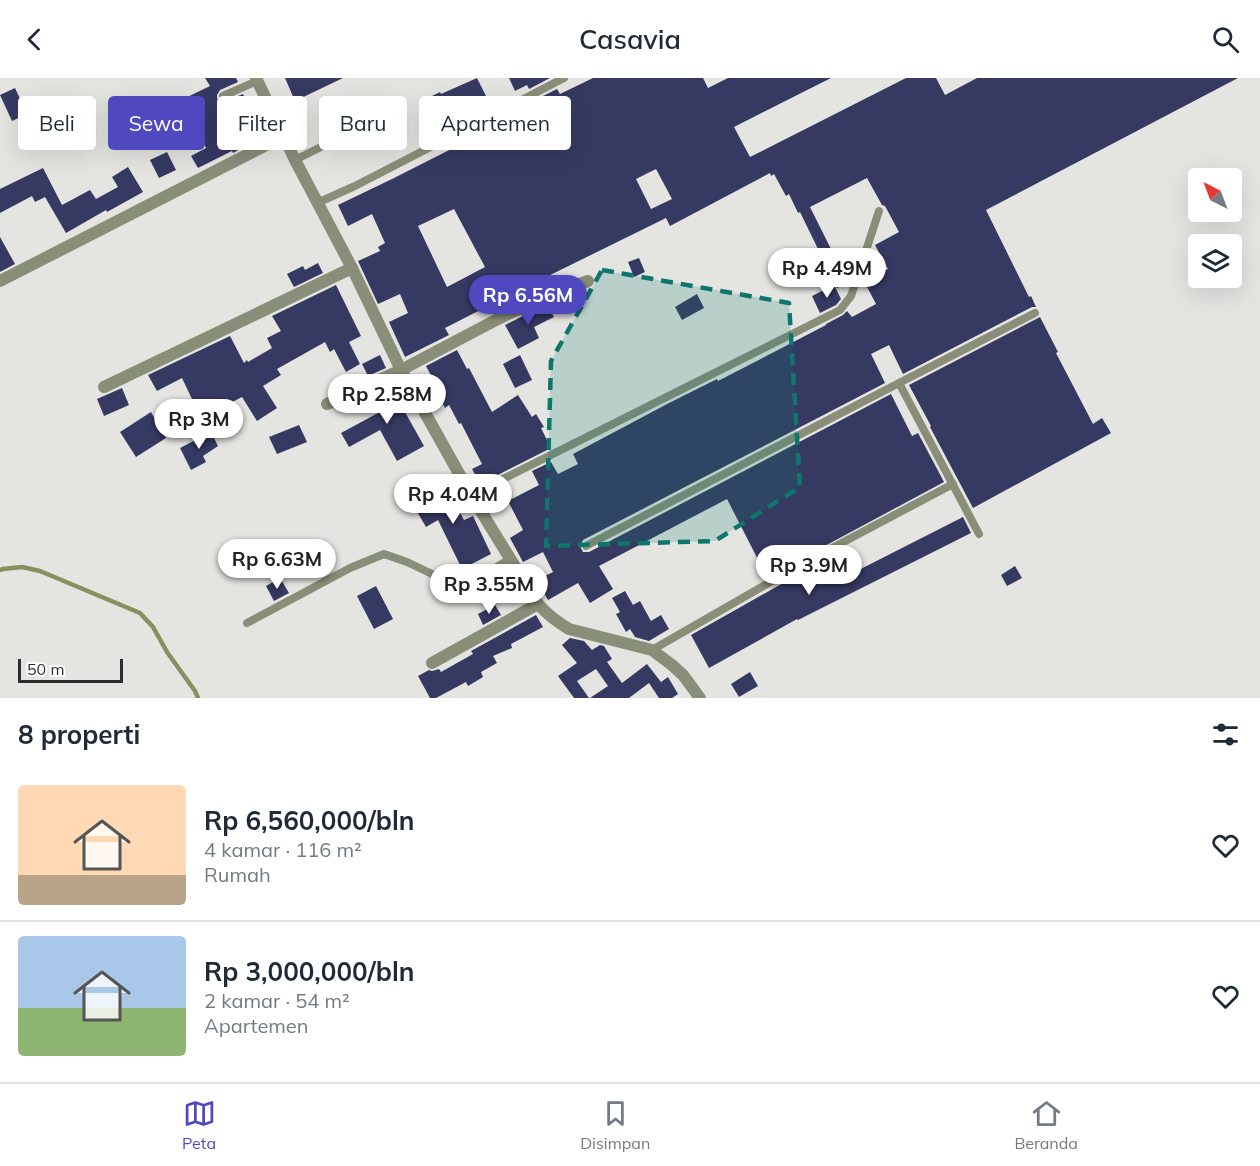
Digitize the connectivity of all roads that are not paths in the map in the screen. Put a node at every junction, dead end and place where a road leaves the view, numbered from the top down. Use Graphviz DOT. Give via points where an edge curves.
graph roads {
  1 [pos="564,78"];
  2 [pos="257,79"];
  3 [pos="223,96"];
  4 [pos="265,96"];
  5 [pos="319,148"];
  6 [pos="257,150"];
  7 [pos="290,150"];
  8 [pos="295,160"];
  9 [pos="317,203"];
  10 [pos="879,211"];
  11 [pos="352,268"];
  12 [pos="0,281"];
  13 [pos="588,281"];
  14 [pos="1035,313"];
  15 [pos="401,370"];
  16 [pos="899,383"];
  17 [pos="104,387"];
  18 [pos="327,404"];
  19 [pos="953,484"];
  20 [pos="471,495"];
  21 [pos="979,534"];
  22 [pos="586,546"];
  23 [pos="510,559"];
  24 [pos="538,604"];
  25 [pos="247,623"];
  26 [pos="652,650"];
  27 [pos="432,663"];
  28 [pos="699,698"];
  1 -- 9 [label="lane"];
  2 -- 3 [label="lane"];
  2 -- 4 [label="street"];
  5 -- 8 [label="lane"];
  6 -- 12 [label="street"];
  7 -- 8 [label="street"];
  8 -- 9 [label="street"];
  9 -- 11 [label="street"];
  10 -- 20 [label="lane" via="851,296 840,309"];
  11 -- 15 [label="street"];
  11 -- 17 [label="street"];
  13 -- 15 [label="street" via="541,298"];
  14 -- 16 [label="lane"];
  15 -- 18 [label="street"];
  15 -- 20 [label="street"];
  16 -- 19 [label="lane"];
  16 -- 22 [label="lane"];
  19 -- 21 [label="lane"];
  19 -- 26 [label="lane"];
  20 -- 23 [label="street"];
  23 -- 24 [label="street"];
  23 -- 25 [label="lane" via="469,584 453,584 384,554"];
  24 -- 26 [label="street" via="569,629"];
  24 -- 27 [label="street"];
  26 -- 28 [label="street" via="683,675"];
}
